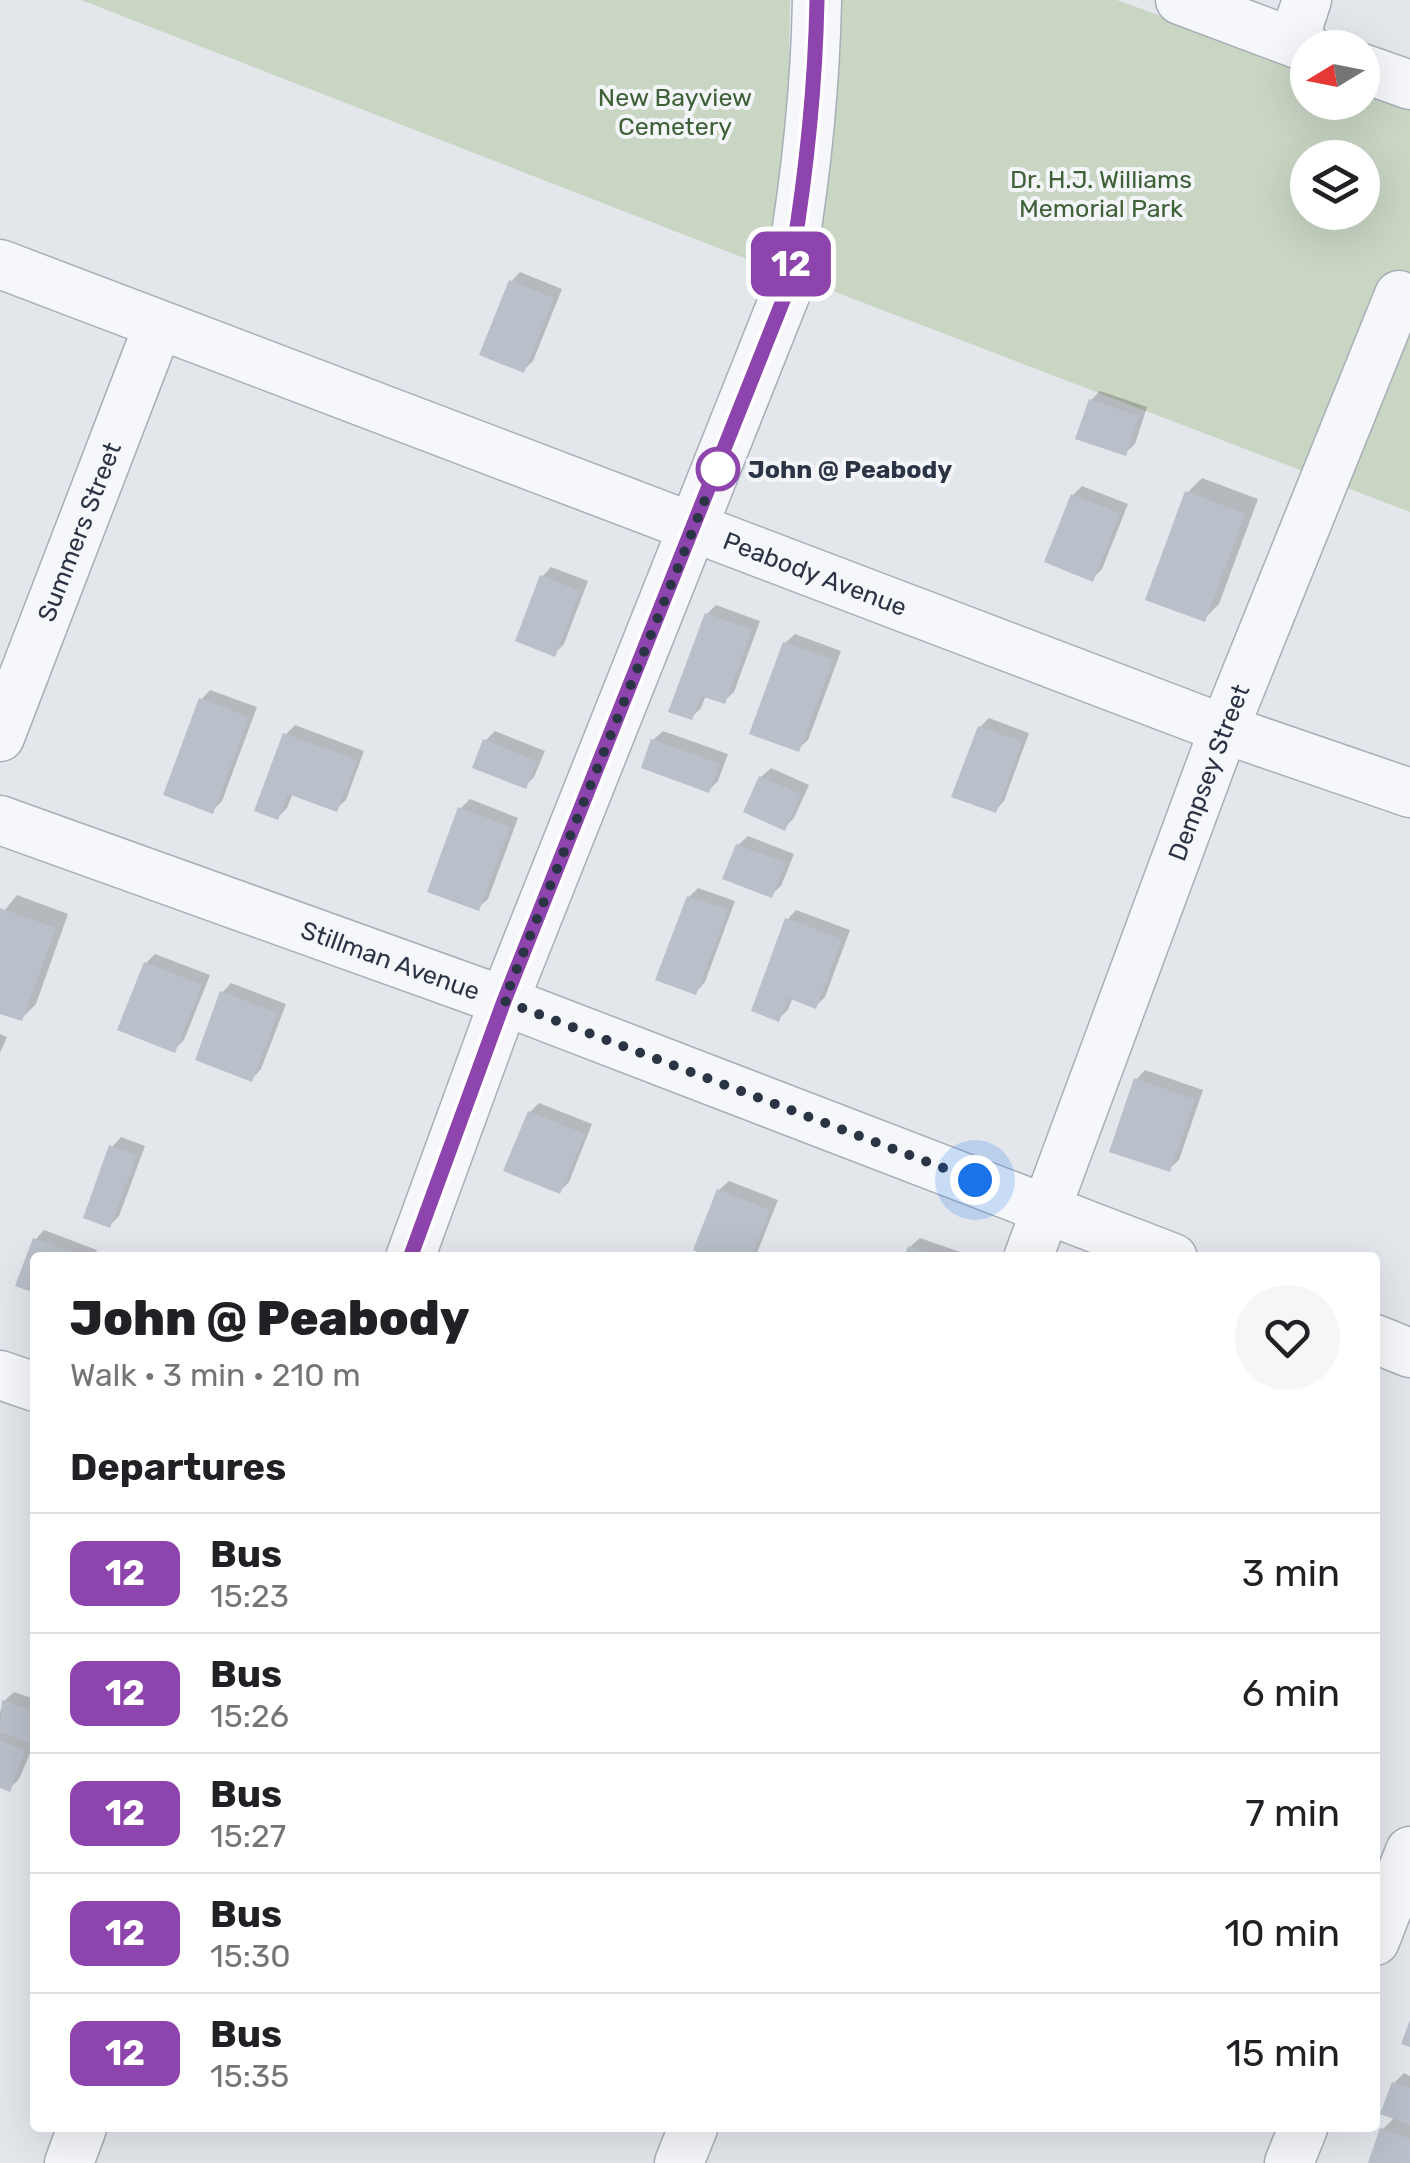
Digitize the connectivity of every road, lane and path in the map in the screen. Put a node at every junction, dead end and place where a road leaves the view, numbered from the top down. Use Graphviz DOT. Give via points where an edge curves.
graph roads {
  1 [pos="816,0"];
  2 [pos="1180,0"];
  3 [pos="1302,30"];
  4 [pos="1380,74"];
  5 [pos="1410,85"];
  6 [pos="0,264"];
  7 [pos="1399,294"];
  8 [pos="158,326"];
  9 [pos="695,527"];
  10 [pos="1224,729"];
  11 [pos="0,738"];
  12 [pos="1410,793"];
  13 [pos="0,820"];
  14 [pos="504,1001"];
  15 [pos="1048,1207"];
  16 [pos="412,1252"];
  17 [pos="1030,1252"];
  18 [pos="1158,1252"];
  19 [pos="1380,1341"];
  20 [pos="1410,1353"];
  21 [pos="0,1375"];
  22 [pos="30,1386"];
  23 [pos="1410,1852"];
  24 [pos="1392,1897"];
  25 [pos="1380,1928"];
  26 [pos="81,2132"];
  27 [pos="692,2132"];
  28 [pos="1301,2132"];
  29 [pos="69,2163"];
  30 [pos="680,2163"];
  31 [pos="1289,2163"];
  1 -- 9 [label="street" via="816,87 786,293"];
  2 -- 3 [label="street"];
  4 -- 5 [label="street"];
  6 -- 8 [label="street, Peabody Avenue"];
  7 -- 10 [label="street, Dempsey Street"];
  8 -- 9 [label="street, Peabody Avenue"];
  8 -- 11 [label="street, Summers Street"];
  9 -- 10 [label="street, Peabody Avenue"];
  9 -- 14 [label="street"];
  10 -- 12 [label="street, Peabody Avenue"];
  10 -- 15 [label="street, Dempsey Street"];
  13 -- 14 [label="street, Stillman Avenue"];
  14 -- 15 [label="street, Stillman Avenue"];
  14 -- 16 [label="street"];
  15 -- 17 [label="street, Dempsey Street"];
  15 -- 18 [label="street, Stillman Avenue"];
  19 -- 20 [label="street"];
  21 -- 22 [label="street"];
  23 -- 24 [label="street"];
  24 -- 25 [label="street"];
  26 -- 29 [label="street"];
  27 -- 30 [label="street"];
  28 -- 31 [label="street"];
}
